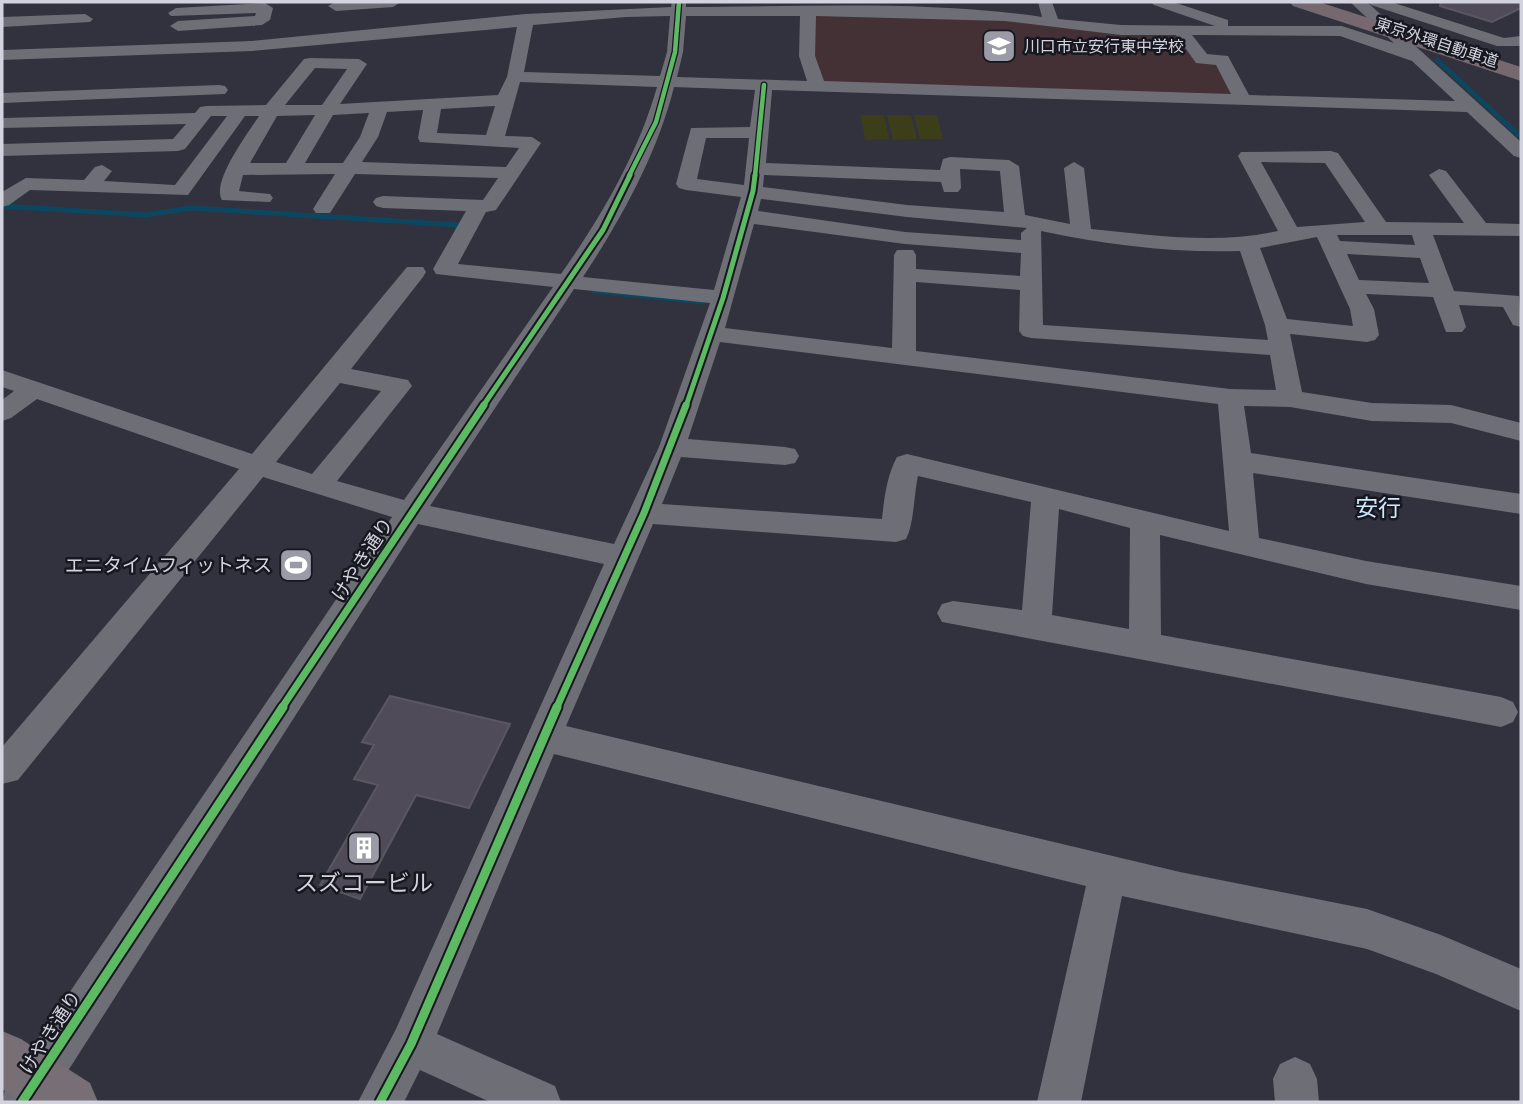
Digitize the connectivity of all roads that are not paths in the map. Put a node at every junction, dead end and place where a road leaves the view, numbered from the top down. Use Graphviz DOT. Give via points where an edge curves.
graph roads {
  1 [pos="89,2"];
  2 [pos="393,2"];
  3 [pos="1045,2"];
  4 [pos="1159,2"];
  5 [pos="1300,2"];
  6 [pos="1314,2"];
  7 [pos="1358,2"];
  8 [pos="336,4"];
  9 [pos="775,6"];
  10 [pos="680,7"];
  11 [pos="585,8"];
  12 [pos="954,8"];
  13 [pos="808,10"];
  14 [pos="177,14"];
  15 [pos="85,19"];
  16 [pos="526,19"];
  17 [pos="2,22"];
  18 [pos="1051,23"];
  19 [pos="1181,31"];
  20 [pos="1246,31"];
  21 [pos="1391,31"];
  22 [pos="1465,37"];
  23 [pos="330,40"];
  24 [pos="1521,41"];
  25 [pos="1503,43"];
  26 [pos="253,46"];
  27 [pos="181,49"];
  28 [pos="1444,49"];
  29 [pos="1521,49"];
  30 [pos="75,53"];
  31 [pos="4,57"];
  32 [pos="1420,57"];
  33 [pos="1521,57"];
  34 [pos="1487,63"];
  35 [pos="2,72"];
  36 [pos="233,72"];
  37 [pos="1521,72"];
  38 [pos="1521,81"];
  39 [pos="669,82"];
  40 [pos="764,85"];
  41 [pos="817,86"];
  42 [pos="219,90"];
  43 [pos="509,90"];
  44 [pos="2,97"];
  45 [pos="1243,100"];
  46 [pos="433,103"];
  47 [pos="1475,107"];
  48 [pos="380,108"];
  49 [pos="327,110"];
  50 [pos="240,111"];
  51 [pos="270,112"];
  52 [pos="203,115"];
  53 [pos="2,123"];
  54 [pos="759,134"];
  55 [pos="427,138"];
  56 [pos="494,141"];
  57 [pos="120,149"];
  58 [pos="2,150"];
  59 [pos="1521,152"];
  60 [pos="293,167"];
  61 [pos="1074,167"];
  62 [pos="352,168"];
  63 [pos="409,168"];
  64 [pos="238,169"];
  65 [pos="821,172"];
  66 [pos="513,173"];
  67 [pos="1438,175"];
  68 [pos="950,176"];
  69 [pos="2,184"];
  70 [pos="26,184"];
  71 [pos="89,186"];
  72 [pos="751,192"];
  73 [pos="263,198"];
  74 [pos="817,200"];
  75 [pos="2,201"];
  76 [pos="383,202"];
  77 [pos="479,206"];
  78 [pos="323,209"];
  79 [pos="954,214"];
  80 [pos="1378,226"];
  81 [pos="1420,228"];
  82 [pos="1480,230"];
  83 [pos="1521,230"];
  84 [pos="1026,233"];
  85 [pos="1081,233"];
  86 [pos="1290,234"];
  87 [pos="905,238"];
  88 [pos="1328,238"];
  89 [pos="1248,244"];
  90 [pos="1429,252"];
  91 [pos="415,272"];
  92 [pos="905,275"];
  93 [pos="568,283"];
  94 [pos="1031,284"];
  95 [pos="1351,286"];
  96 [pos="1444,294"];
  97 [pos="723,298"];
  98 [pos="1521,320"];
  99 [pos="1454,327"];
  100 [pos="711,334"];
  101 [pos="1278,337"];
  102 [pos="904,358"];
  103 [pos="334,374"];
  104 [pos="2,378"];
  105 [pos="34,389"];
  106 [pos="1230,397"];
  107 [pos="1290,399"];
  108 [pos="2,412"];
  109 [pos="1521,432"];
  110 [pos="672,447"];
  111 [pos="785,456"];
  112 [pos="1238,461"];
  113 [pos="258,466"];
  114 [pos="318,486"];
  115 [pos="1046,497"];
  116 [pos="1521,504"];
  117 [pos="411,512"];
  118 [pos="644,513"];
  119 [pos="1144,521"];
  120 [pos="1245,545"];
  121 [pos="622,557"];
  122 [pos="1521,598"];
  123 [pos="953,613"];
  124 [pos="1036,625"];
  125 [pos="1144,646"];
  126 [pos="1501,712"];
  127 [pos="545,736"];
  128 [pos="5,769"];
  129 [pos="1108,872"];
  130 [pos="1521,990"];
  131 [pos="411,1044"];
  132 [pos="33,1086"];
  133 [pos="380,1102"];
  134 [pos="539,1102"];
  135 [pos="1059,1102"];
  1 -- 15 [label="street"];
  2 -- 8 [label="street"];
  3 -- 18 [label="street"];
  4 -- 20 [label="street"];
  5 -- 21 [label="highway"];
  6 -- 37 [label="highway, 東京外環自動車道"];
  7 -- 21 [label="street"];
  7 -- 22 [label="highway"];
  7 -- 25 [label="street"];
  7 -- 33 [label="highway, 東京外環自動車道"];
  8 -- 23 [label="street"];
  9 -- 10 [label="street" via="744,13"];
  9 -- 13 [label="street"];
  10 -- 11 [label="street"];
  10 -- 39 [label="street, けやき通り"];
  11 -- 16 [label="street"];
  12 -- 13 [label="street"];
  12 -- 18 [label="street"];
  13 -- 41 [label="street" via="807,56"];
  14 -- 27 [label="street"];
  15 -- 17 [label="street"];
  15 -- 30 [label="street"];
  16 -- 23 [label="street"];
  16 -- 43 [label="street"];
  18 -- 19 [label="street"];
  19 -- 20 [label="street"];
  19 -- 45 [label="street" via="1202,60 1222,60"];
  20 -- 32 [label="street" via="1342,31"];
  21 -- 28 [label="highway"];
  21 -- 32 [label="street"];
  22 -- 25 [label="street"];
  22 -- 33 [label="highway"];
  23 -- 26 [label="street"];
  24 -- 25 [label="street"];
  25 -- 29 [label="street"];
  26 -- 27 [label="street"];
  26 -- 35 [label="street" via="239,63"];
  27 -- 30 [label="street"];
  28 -- 32 [label="highway" via="1427,48"];
  28 -- 34 [label="highway"];
  30 -- 31 [label="street"];
  32 -- 47 [label="street"];
  34 -- 37 [label="highway"];
  34 -- 38 [label="street" via="1499,74"];
  36 -- 42 [label="street"];
  39 -- 40 [label="street"];
  39 -- 43 [label="street" via="596,80 592,87"];
  39 -- 93 [label="street, けやき通り" via="631,175 603,230"];
  40 -- 41 [label="street"];
  40 -- 54 [label="street"];
  41 -- 45 [label="street"];
  42 -- 44 [label="street"];
  42 -- 52 [label="street"];
  43 -- 46 [label="street"];
  43 -- 56 [label="street"];
  45 -- 47 [label="street"];
  46 -- 48 [label="street"];
  46 -- 55 [label="street"];
  47 -- 59 [label="street"];
  48 -- 49 [label="street"];
  48 -- 62 [label="street"];
  49 -- 51 [label="street"];
  49 -- 51 [label="street" via="359,64 310,63"];
  49 -- 60 [label="street"];
  50 -- 51 [label="street"];
  50 -- 52 [label="street"];
  50 -- 71 [label="street" via="181,191"];
  51 -- 64 [label="street"];
  52 -- 53 [label="street"];
  52 -- 57 [label="street" via="178,145"];
  54 -- 72 [label="street"];
  54 -- 72 [label="street" via="698,132 686,184"];
  55 -- 56 [label="street"];
  55 -- 63 [label="street"];
  56 -- 66 [label="street" via="532,143"];
  57 -- 58 [label="street"];
  57 -- 71 [label="street"];
  60 -- 62 [label="street"];
  60 -- 64 [label="street"];
  61 -- 85 [label="street"];
  62 -- 63 [label="street"];
  62 -- 78 [label="street"];
  63 -- 66 [label="street"];
  64 -- 73 [label="street" via="230,180 229,196"];
  65 -- 68 [label="street"];
  65 -- 72 [label="street"];
  65 -- 74 [label="street"];
  66 -- 77 [label="street" via="489,206"];
  67 -- 82 [label="street"];
  68 -- 79 [label="street"];
  68 -- 84 [label="street" via="950,163 1009,166"];
  69 -- 70 [label="street"];
  70 -- 71 [label="street"];
  70 -- 75 [label="street"];
  72 -- 74 [label="street"];
  72 -- 87 [label="street"];
  72 -- 97 [label="street"];
  74 -- 79 [label="street"];
  76 -- 77 [label="street"];
  77 -- 93 [label="street" via="444,269"];
  79 -- 84 [label="street"];
  80 -- 81 [label="street"];
  80 -- 86 [label="street" via="1331,157 1248,156"];
  80 -- 88 [label="street"];
  81 -- 82 [label="street"];
  81 -- 90 [label="street"];
  82 -- 83 [label="street"];
  84 -- 85 [label="street"];
  84 -- 87 [label="street"];
  84 -- 94 [label="street"];
  85 -- 89 [label="street" via="1194,246"];
  86 -- 88 [label="street"];
  86 -- 89 [label="street"];
  87 -- 92 [label="street"];
  88 -- 90 [label="street"];
  88 -- 95 [label="street"];
  89 -- 101 [label="street"];
  90 -- 96 [label="street"];
  91 -- 103 [label="street"];
  92 -- 94 [label="street"];
  92 -- 102 [label="street"];
  93 -- 97 [label="street"];
  93 -- 117 [label="street, けやき通り"];
  94 -- 101 [label="street" via="1031,331"];
  95 -- 96 [label="street"];
  95 -- 101 [label="street" via="1367,335"];
  96 -- 98 [label="street" via="1511,301"];
  96 -- 99 [label="street"];
  97 -- 100 [label="street"];
  100 -- 102 [label="street"];
  100 -- 110 [label="street"];
  101 -- 107 [label="street"];
  102 -- 106 [label="street"];
  103 -- 113 [label="street"];
  103 -- 114 [label="street" via="399,386"];
  104 -- 105 [label="street"];
  105 -- 108 [label="street"];
  105 -- 113 [label="street"];
  106 -- 107 [label="street"];
  106 -- 112 [label="street"];
  107 -- 109 [label="street" via="1372,412 1451,414"];
  110 -- 111 [label="street"];
  110 -- 118 [label="street"];
  112 -- 116 [label="street"];
  112 -- 120 [label="street"];
  113 -- 114 [label="street"];
  113 -- 128 [label="street"];
  114 -- 117 [label="street"];
  115 -- 118 [label="street" via="907,464 896,531"];
  115 -- 119 [label="street"];
  115 -- 124 [label="street"];
  117 -- 121 [label="street"];
  117 -- 132 [label="street, けやき通り"];
  118 -- 121 [label="street"];
  119 -- 120 [label="street"];
  119 -- 125 [label="street"];
  120 -- 122 [label="street" via="1410,583"];
  121 -- 127 [label="street"];
  123 -- 124 [label="street"];
  124 -- 125 [label="street"];
  125 -- 126 [label="street"];
  127 -- 129 [label="street"];
  127 -- 131 [label="street"];
  129 -- 130 [label="street" via="1367,929"];
  129 -- 135 [label="street"];
  131 -- 133 [label="street"];
  131 -- 134 [label="street"];
}
